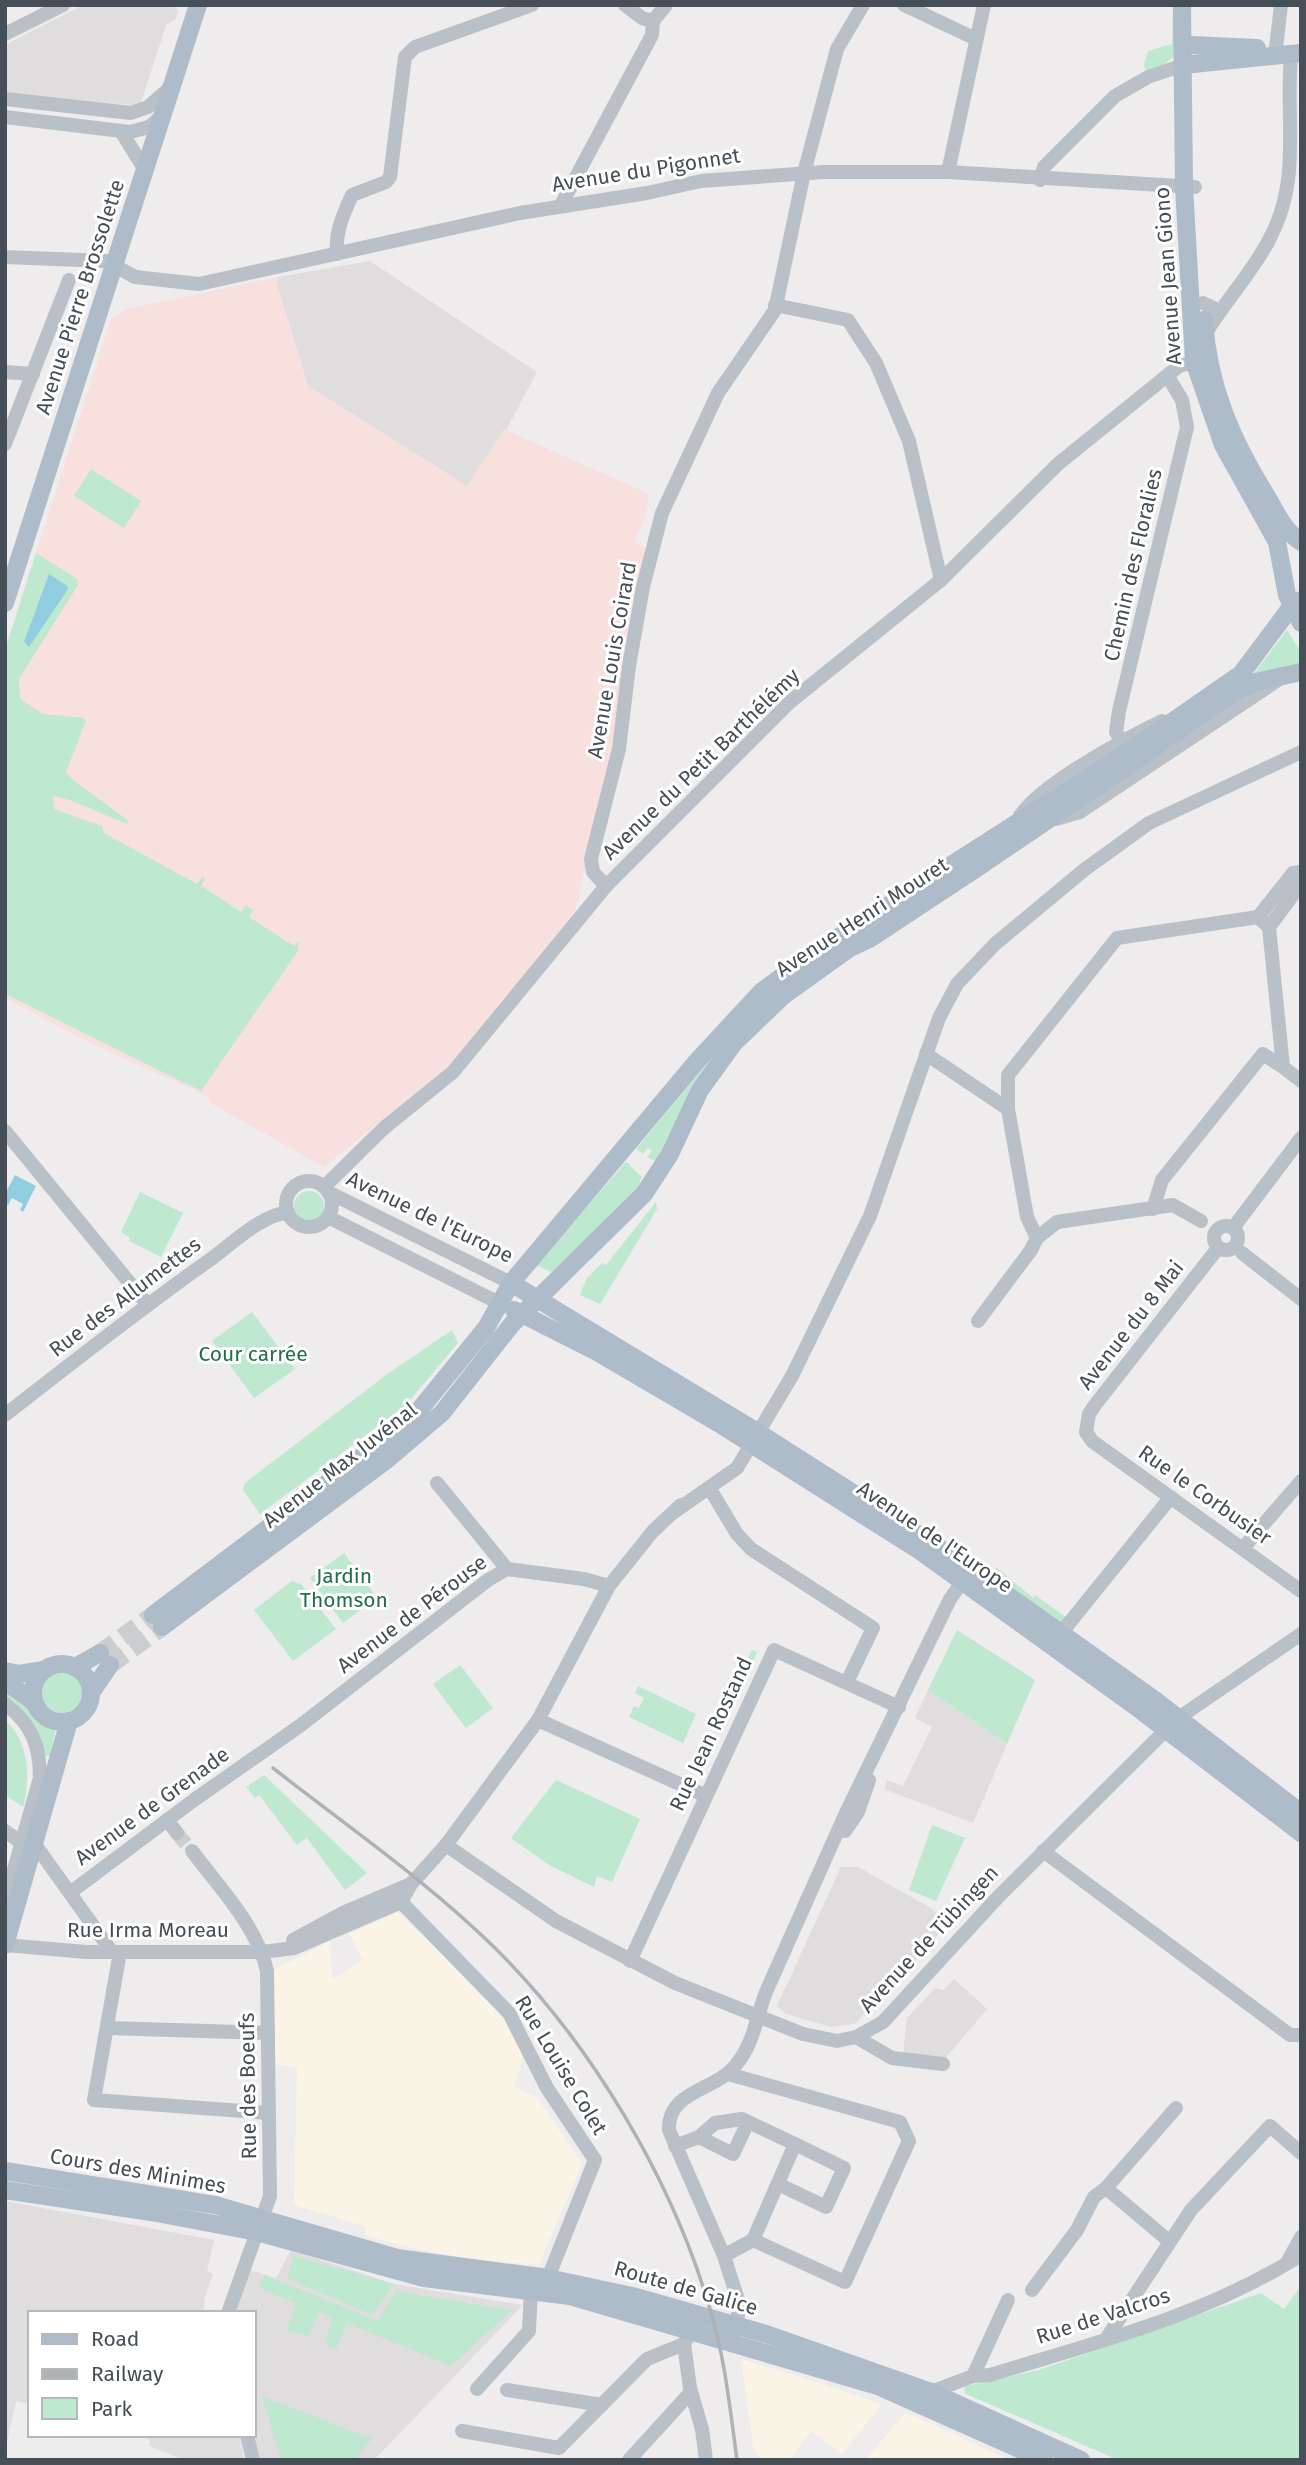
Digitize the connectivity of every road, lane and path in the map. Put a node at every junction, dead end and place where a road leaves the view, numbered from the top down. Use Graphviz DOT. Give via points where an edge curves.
graph roads {
  1 [pos="63,5"];
  2 [pos="198,5"];
  3 [pos="532,5"];
  4 [pos="625,5"];
  5 [pos="666,5"];
  6 [pos="863,5"];
  7 [pos="904,5"];
  8 [pos="984,5"];
  9 [pos="1182,5"];
  10 [pos="1191,5"];
  11 [pos="1286,5"];
  12 [pos="1280,12"];
  13 [pos="653,22"];
  14 [pos="13,26"];
  15 [pos="5,34"];
  16 [pos="976,40"];
  17 [pos="1189,51"];
  18 [pos="1289,55"];
  19 [pos="172,86"];
  20 [pos="5,99"];
  21 [pos="131,113"];
  22 [pos="162,116"];
  23 [pos="5,117"];
  24 [pos="147,127"];
  25 [pos="121,131"];
  26 [pos="152,147"];
  27 [pos="145,170"];
  28 [pos="947,172"];
  29 [pos="804,173"];
  30 [pos="1040,180"];
  31 [pos="1190,187"];
  32 [pos="561,205"];
  33 [pos="337,254"];
  34 [pos="5,257"];
  35 [pos="115,266"];
  36 [pos="69,280"];
  37 [pos="1203,303"];
  38 [pos="775,305"];
  39 [pos="1220,311"];
  40 [pos="1205,334"];
  41 [pos="1198,358"];
  42 [pos="5,372"];
  43 [pos="33,374"];
  44 [pos="1168,377"];
  45 [pos="5,444"];
  46 [pos="1301,542"];
  47 [pos="941,580"];
  48 [pos="5,603"];
  49 [pos="1296,603"];
  50 [pos="1301,622"];
  51 [pos="1301,672"];
  52 [pos="1281,678"];
  53 [pos="1128,752"];
  54 [pos="1301,752"];
  55 [pos="1045,823"];
  56 [pos="1301,872"];
  57 [pos="1301,884"];
  58 [pos="606,886"];
  59 [pos="1264,922"];
  60 [pos="736,1016"];
  61 [pos="926,1054"];
  62 [pos="1283,1067"];
  63 [pos="1301,1081"];
  64 [pos="1008,1109"];
  65 [pos="5,1131"];
  66 [pos="1301,1138"];
  67 [pos="613,1148"];
  68 [pos="326,1189"];
  69 [pos="287,1206"];
  70 [pos="1153,1209"];
  71 [pos="328,1217"];
  72 [pos="1201,1222"];
  73 [pos="1037,1238"];
  74 [pos="1242,1254"];
  75 [pos="512,1283"];
  76 [pos="1301,1299"];
  77 [pos="537,1300"];
  78 [pos="147,1304"];
  79 [pos="501,1304"];
  80 [pos="522,1315"];
  81 [pos="978,1321"];
  82 [pos="5,1415"];
  83 [pos="1086,1432"];
  84 [pos="755,1440"];
  85 [pos="1301,1481"];
  86 [pos="437,1483"];
  87 [pos="710,1489"];
  88 [pos="1171,1497"];
  89 [pos="674,1512"];
  90 [pos="1244,1547"];
  91 [pos="507,1569"];
  92 [pos="967,1575"];
  93 [pos="609,1586"];
  94 [pos="1301,1591"];
  95 [pos="1062,1632"];
  96 [pos="1301,1634"];
  97 [pos="75,1667"];
  98 [pos="44,1670"];
  99 [pos="5,1671"];
  100 [pos="5,1681"];
  101 [pos="847,1682"];
  102 [pos="91,1693"];
  103 [pos="34,1702"];
  104 [pos="5,1704"];
  105 [pos="899,1707"];
  106 [pos="538,1720"];
  107 [pos="69,1721"];
  108 [pos="1172,1724"];
  109 [pos="258,1754"];
  110 [pos="705,1795"];
  111 [pos="1301,1813"];
  112 [pos="167,1820"];
  113 [pos="5,1831"];
  114 [pos="177,1833"];
  115 [pos="1301,1833"];
  116 [pos="28,1843"];
  117 [pos="446,1845"];
  118 [pos="191,1851"];
  119 [pos="1043,1851"];
  120 [pos="411,1884"];
  121 [pos="71,1892"];
  122 [pos="5,1900"];
  123 [pos="401,1902"];
  124 [pos="5,1945"];
  125 [pos="291,1947"];
  126 [pos="116,1952"];
  127 [pos="263,1952"];
  128 [pos="630,1961"];
  129 [pos="756,2017"];
  130 [pos="108,2028"];
  131 [pos="268,2033"];
  132 [pos="1301,2035"];
  133 [pos="856,2037"];
  134 [pos="943,2064"];
  135 [pos="728,2074"];
  136 [pos="1176,2108"];
  137 [pos="268,2113"];
  138 [pos="748,2122"];
  139 [pos="699,2137"];
  140 [pos="795,2144"];
  141 [pos="675,2146"];
  142 [pos="1301,2153"];
  143 [pos="5,2171"];
  144 [pos="778,2184"];
  145 [pos="1106,2188"];
  146 [pos="5,2190"];
  147 [pos="260,2225"];
  148 [pos="1301,2236"];
  149 [pos="753,2240"];
  150 [pos="1169,2241"];
  151 [pos="729,2253"];
  152 [pos="548,2278"];
  153 [pos="531,2289"];
  154 [pos="1032,2290"];
  155 [pos="1008,2300"];
  156 [pos="229,2311"];
  157 [pos="737,2325"];
  158 [pos="692,2330"];
  159 [pos="1106,2339"];
  160 [pos="973,2376"];
  161 [pos="477,2389"];
  162 [pos="508,2390"];
  163 [pos="691,2392"];
  164 [pos="928,2398"];
  165 [pos="602,2405"];
  166 [pos="462,2431"];
  167 [pos="247,2437"];
  168 [pos="253,2460"];
  169 [pos="629,2460"];
  170 [pos="706,2460"];
  171 [pos="1044,2460"];
  172 [pos="1082,2460"];
  1 -- 14 [label="street"];
  2 -- 19 [label="main road, Avenue Pierre Brossolette"];
  3 -- 33 [label="street" via="415,47 405,57 390,177 352,195 340,222"];
  4 -- 13 [label="street"];
  5 -- 13 [label="street"];
  6 -- 29 [label="street, Avenue Louis Coirard" via="836,49"];
  7 -- 16 [label="street"];
  8 -- 16 [label="street"];
  9 -- 17 [label="main road, Avenue Jean Giono"];
  10 -- 17 [label="main road, Avenue Jean Giono"];
  11 -- 12 [label="street"];
  12 -- 18 [label="street"];
  13 -- 32 [label="street" via="652,35"];
  14 -- 15 [label="street"];
  16 -- 28 [label="street"];
  17 -- 18 [label="main road"];
  17 -- 18 [label="main road" via="1263,48"];
  17 -- 30 [label="street" via="1115,96 1044,167"];
  17 -- 31 [label="main road, Avenue Jean Giono"];
  18 -- 39 [label="street" via="1292,156 1286,194 1270,240"];
  19 -- 21 [label="street" via="148,107"];
  19 -- 22 [label="main road, Avenue Pierre Brossolette"];
  20 -- 21 [label="street"];
  21 -- 24 [label="street"];
  22 -- 24 [label="street"];
  22 -- 26 [label="main road, Avenue Pierre Brossolette"];
  23 -- 25 [label="street"];
  24 -- 25 [label="street"];
  24 -- 26 [label="street"];
  25 -- 27 [label="street"];
  26 -- 27 [label="main road, Avenue Pierre Brossolette"];
  27 -- 35 [label="main road, Avenue Pierre Brossolette"];
  28 -- 29 [label="street, Avenue du Pigonnet"];
  28 -- 30 [label="street, Avenue du Pigonnet"];
  29 -- 32 [label="street, Avenue du Pigonnet" via="701,181"];
  29 -- 38 [label="street, Avenue Louis Coirard"];
  30 -- 31 [label="street, Avenue du Pigonnet"];
  31 -- 37 [label="main road, Avenue Jean Giono"];
  31 -- 41 [label="main road, Avenue Jean Giono"];
  32 -- 33 [label="street, Avenue du Pigonnet"];
  33 -- 35 [label="street, Avenue du Pigonnet" via="199,284 156,282"];
  34 -- 35 [label="street, Avenue du Pigonnet" via="106,261"];
  35 -- 48 [label="main road, Avenue Pierre Brossolette"];
  36 -- 43 [label="street"];
  37 -- 39 [label="street"];
  37 -- 40 [label="main road, Avenue Jean Giono"];
  38 -- 47 [label="street" via="848,320 876,363 909,441"];
  38 -- 58 [label="street, Avenue Louis Coirard" via="718,393 662,513 643,587 620,749 591,859 593,872"];
  39 -- 40 [label="street"];
  40 -- 41 [label="main road, Avenue Jean Giono"];
  41 -- 44 [label="street, Avenue du Petit Barthélémy"];
  41 -- 46 [label="main road, Avenue Jean Giono" via="1234,441 1285,527"];
  41 -- 49 [label="main road, Avenue Jean Giono" via="1223,446 1277,542"];
  42 -- 43 [label="street"];
  43 -- 45 [label="street"];
  44 -- 47 [label="street, Avenue du Petit Barthélémy" via="1058,464"];
  44 -- 53 [label="street, Chemin des Floralies" via="1182,400 1187,427 1119,711 1116,732"];
  47 -- 58 [label="street, Avenue du Petit Barthélémy" via="790,702"];
  49 -- 50 [label="main road"];
  49 -- 53 [label="main road, Avenue Henri Mouret" via="1241,674"];
  51 -- 52 [label="main road, Avenue Henri Mouret"];
  52 -- 53 [label="main road, Avenue Henri Mouret" via="1256,682"];
  52 -- 55 [label="street" via="1080,812"];
  53 -- 55 [label="main road, Avenue Henri Mouret"];
  53 -- 60 [label="main road, Avenue Henri Mouret" via="785,972"];
  54 -- 61 [label="street" via="1149,823 1084,870 995,944 957,984"];
  55 -- 77 [label="main road, Avenue Henri Mouret" via="872,938 850,947 752,1024 700,1090 670,1154 644,1194"];
  56 -- 59 [label="street" via="1293,873"];
  57 -- 59 [label="street"];
  58 -- 68 [label="street, Avenue du Petit Barthélémy" via="453,1072 384,1128"];
  59 -- 62 [label="street"];
  59 -- 64 [label="street" via="1117,938 1009,1075"];
  60 -- 67 [label="street" via="723,1024"];
  60 -- 75 [label="main road, Avenue Henri Mouret"];
  61 -- 64 [label="street"];
  61 -- 84 [label="street" via="870,1216 792,1376"];
  62 -- 63 [label="street"];
  62 -- 70 [label="street" via="1264,1054 1162,1180"];
  64 -- 73 [label="street" via="1027,1217"];
  65 -- 78 [label="street"];
  66 -- 83 [label="street, Avenue du 8 Mai" via="1233,1228 1215,1231 1218,1248 1096,1405"];
  68 -- 69 [label="street" via="317,1183 301,1183"];
  68 -- 71 [label="street" via="332,1204"];
  68 -- 75 [label="street, Avenue de l'Europe"];
  69 -- 71 [label="street" via="298,1224 306,1227"];
  69 -- 78 [label="street, Rue des Allumettes"];
  70 -- 72 [label="street" via="1173,1205"];
  70 -- 73 [label="street" via="1057,1222"];
  71 -- 79 [label="street"];
  73 -- 81 [label="street"];
  74 -- 76 [label="street"];
  75 -- 77 [label="main road, Avenue de l'Europe"];
  75 -- 79 [label="main road, Avenue Max Juvénal"];
  77 -- 80 [label="main road, Avenue Henri Mouret"];
  77 -- 84 [label="main road, Avenue de l'Europe"];
  78 -- 82 [label="street, Rue des Allumettes"];
  79 -- 80 [label="main road, Avenue de l'Europe"];
  79 -- 80 [label="main road, Avenue Max Juvénal" via="412,1419 157,1621 426,1428"];
  80 -- 84 [label="main road, Avenue de l'Europe"];
  83 -- 88 [label="street, Rue le Corbusier" via="1092,1441"];
  84 -- 87 [label="street" via="737,1468"];
  84 -- 89 [label="street"];
  84 -- 92 [label="main road, Avenue de l'Europe"];
  85 -- 90 [label="street"];
  86 -- 91 [label="street"];
  87 -- 89 [label="street"];
  87 -- 101 [label="street" via="751,1549 873,1628"];
  88 -- 90 [label="street, Rue le Corbusier"];
  88 -- 95 [label="street"];
  89 -- 93 [label="street"];
  90 -- 94 [label="street, Rue le Corbusier"];
  91 -- 93 [label="street, Avenue de Pérouse"];
  91 -- 109 [label="street, Avenue de Pérouse"];
  92 -- 95 [label="main road, Avenue de l'Europe"];
  92 -- 105 [label="street" via="950,1599"];
  92 -- 108 [label="main road, Avenue de l'Europe"];
  93 -- 106 [label="street"];
  95 -- 108 [label="main road, Avenue de l'Europe"];
  96 -- 108 [label="street, Avenue de Tübingen"];
  97 -- 98 [label="main road" via="59,1664"];
  97 -- 102 [label="main road" via="84,1674"];
  97 -- 102 [label="main road" via="105,1659"];
  98 -- 99 [label="main road"];
  98 -- 103 [label="main road" via="34,1685"];
  100 -- 103 [label="main road"];
  101 -- 105 [label="street, Rue Jean Rostand"];
  101 -- 110 [label="street, Rue Jean Rostand" via="774,1650"];
  102 -- 107 [label="main road" via="87,1708"];
  103 -- 107 [label="main road" via="48,1718"];
  104 -- 116 [label="street" via="26,1723 39,1753 40,1779"];
  105 -- 129 [label="street" via="873,1761 858,1812 830,1853"];
  106 -- 110 [label="street"];
  106 -- 117 [label="street"];
  107 -- 116 [label="main road"];
  108 -- 111 [label="main road, Avenue de l'Europe"];
  108 -- 115 [label="main road, Avenue de l'Europe"];
  108 -- 119 [label="street, Avenue de Tübingen"];
  109 -- 112 [label="street, Avenue de Grenade"];
  110 -- 128 [label="street, Rue Jean Rostand"];
  112 -- 114 [label="street"];
  112 -- 121 [label="street, Avenue de Grenade"];
  113 -- 116 [label="street"];
  116 -- 121 [label="street"];
  116 -- 122 [label="street"];
  116 -- 124 [label="main road"];
  117 -- 120 [label="street"];
  117 -- 128 [label="street, Avenue de Tübingen" via="556,1921"];
  118 -- 127 [label="street"];
  119 -- 132 [label="street" via="1290,2035"];
  119 -- 133 [label="street, Avenue de Tübingen" via="883,2022"];
  120 -- 123 [label="street"];
  120 -- 125 [label="street, Rue Irma Moreau" via="317,1927 292,1941"];
  121 -- 126 [label="street"];
  123 -- 125 [label="street, Rue Irma Moreau"];
  123 -- 152 [label="street, Rue Louise Colet" via="509,2013 547,2088 595,2161"];
  124 -- 126 [label="street, Rue Irma Moreau"];
  125 -- 127 [label="street, Rue Irma Moreau"];
  126 -- 127 [label="street, Rue Irma Moreau"];
  126 -- 130 [label="street"];
  127 -- 131 [label="street, Rue des Boeufs"];
  128 -- 129 [label="street, Avenue de Tübingen"];
  129 -- 133 [label="street, Avenue de Tübingen" via="821,2039"];
  129 -- 135 [label="street" via="755,2032"];
  130 -- 131 [label="street"];
  130 -- 137 [label="street" via="94,2100"];
  131 -- 137 [label="street, Rue des Boeufs"];
  133 -- 134 [label="street" via="892,2058"];
  135 -- 141 [label="street" via="681,2099 669,2130"];
  135 -- 149 [label="street" via="900,2122 909,2141 845,2282"];
  136 -- 145 [label="street"];
  137 -- 147 [label="street, Rue des Boeufs" via="270,2194"];
  138 -- 139 [label="street" via="715,2123"];
  138 -- 139 [label="street" via="733,2154"];
  138 -- 140 [label="street"];
  139 -- 141 [label="street"];
  140 -- 144 [label="street"];
  140 -- 144 [label="street" via="844,2168 826,2207"];
  141 -- 157 [label="street" via="724,2256 739,2303"];
  142 -- 150 [label="street" via="1270,2126 1204,2195"];
  143 -- 147 [label="main road, Cours des Minimes" via="206,2203"];
  144 -- 149 [label="street"];
  145 -- 150 [label="street"];
  145 -- 154 [label="street" via="1094,2197 1077,2230"];
  146 -- 147 [label="main road, Cours des Minimes"];
  147 -- 152 [label="main road, Route de Galice" via="397,2258"];
  147 -- 153 [label="main road, Route de Galice" via="424,2278"];
  147 -- 156 [label="street, Rue des Boeufs"];
  148 -- 159 [label="street, Rue de Valcros" via="1291,2261 1146,2328"];
  149 -- 151 [label="street"];
  150 -- 159 [label="street"];
  152 -- 158 [label="main road, Route de Galice" via="588,2285"];
  153 -- 158 [label="main road, Route de Galice"];
  153 -- 161 [label="street" via="529,2331"];
  155 -- 160 [label="street"];
  157 -- 158 [label="main road, Route de Galice"];
  157 -- 164 [label="main road, Route de Galice"];
  158 -- 163 [label="street"];
  158 -- 164 [label="main road, Route de Galice"];
  158 -- 165 [label="street" via="647,2359"];
  159 -- 160 [label="street, Rue de Valcros" via="990,2375"];
  160 -- 164 [label="street, Rue de Valcros"];
  162 -- 165 [label="street"];
  163 -- 169 [label="street"];
  163 -- 170 [label="street"];
  164 -- 171 [label="main road, Route de Galice"];
  164 -- 172 [label="main road, Route de Galice"];
  165 -- 166 [label="street" via="555,2449"];
  167 -- 168 [label="street"];
}
